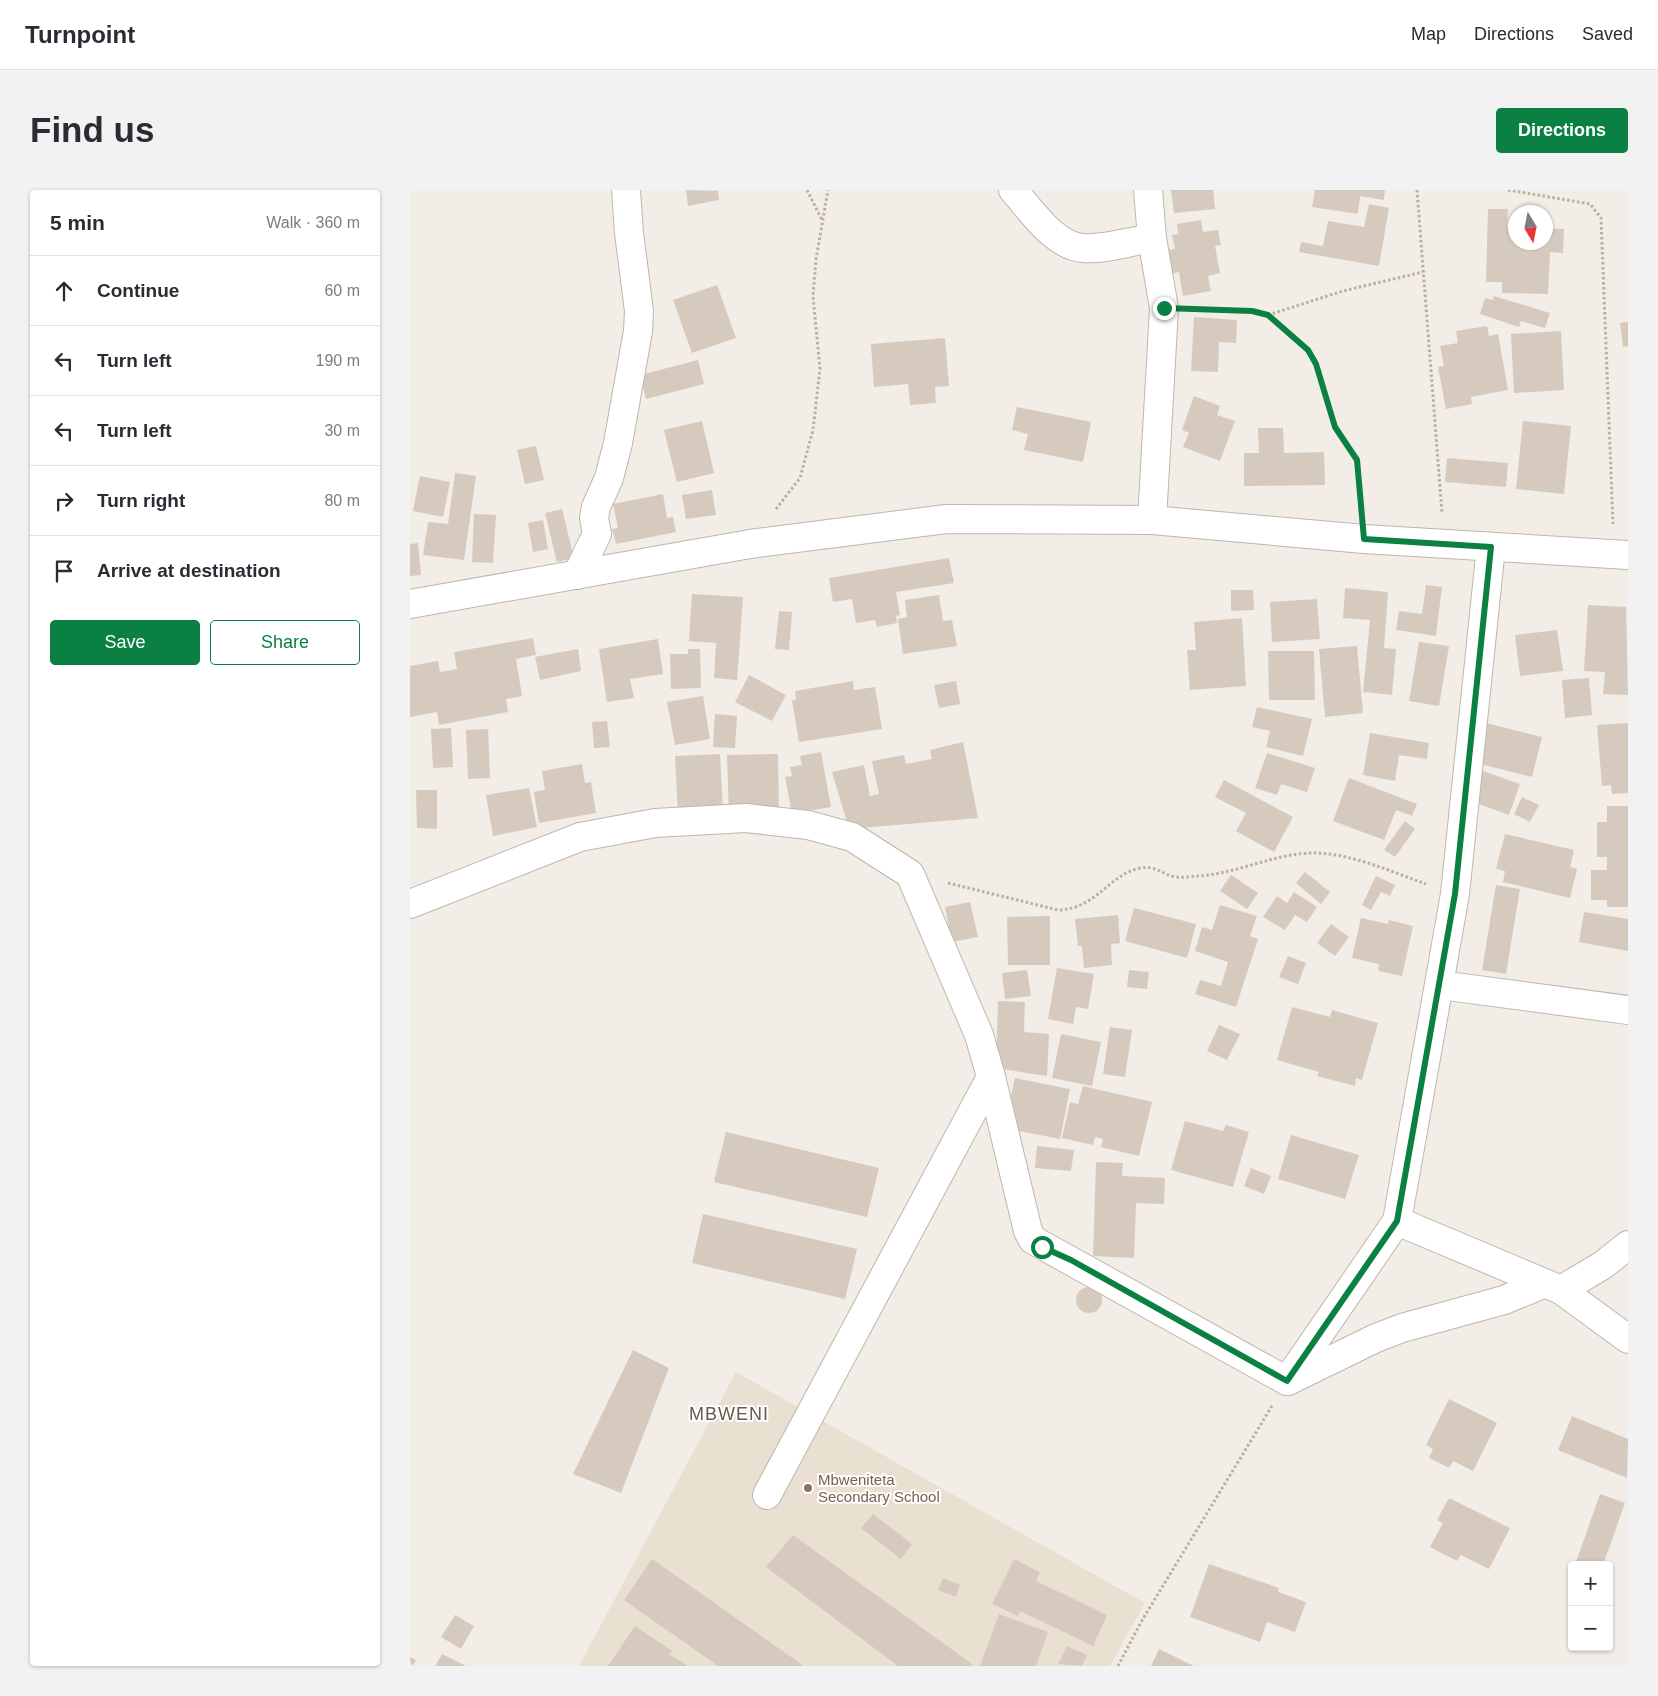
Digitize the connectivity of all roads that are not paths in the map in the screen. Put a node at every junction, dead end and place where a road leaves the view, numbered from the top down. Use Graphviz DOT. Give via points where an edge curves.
graph roads {
  1 [pos="626,190"];
  2 [pos="1014,190"];
  3 [pos="1148,190"];
  4 [pos="1152,238"];
  5 [pos="1152,520"];
  6 [pos="1491,547"];
  7 [pos="1621,555"];
  8 [pos="576,574"];
  9 [pos="410,604"];
  10 [pos="410,904"];
  11 [pos="1440,985"];
  12 [pos="1628,1010"];
  13 [pos="991,1077"];
  14 [pos="1397,1221"];
  15 [pos="1628,1245"];
  16 [pos="1552,1287"];
  17 [pos="1628,1339"];
  18 [pos="1287,1381"];
  19 [pos="767,1495"];
  1 -- 8 [label="street" via="639,311 638,330 618,444 609,478 596,507 597,534"];
  2 -- 4 [label="street" via="1057,238 1082,248"];
  3 -- 4 [label="street"];
  4 -- 5 [label="street" via="1164,308"];
  5 -- 6 [label="street"];
  5 -- 8 [label="street" via="946,519 750,544"];
  6 -- 7 [label="street"];
  6 -- 11 [label="street" via="1455,894"];
  8 -- 9 [label="street"];
  10 -- 13 [label="street" via="580,837 655,823 746,818 808,825 852,837 910,874 975,1027"];
  11 -- 12 [label="street"];
  11 -- 14 [label="street"];
  13 -- 18 [label="street" via="1028,1231 1033,1240"];
  13 -- 19 [label="street"];
  14 -- 16 [label="street"];
  14 -- 18 [label="street"];
  15 -- 16 [label="street" via="1603,1265"];
  16 -- 17 [label="street"];
  16 -- 18 [label="street" via="1402,1328"];
}
